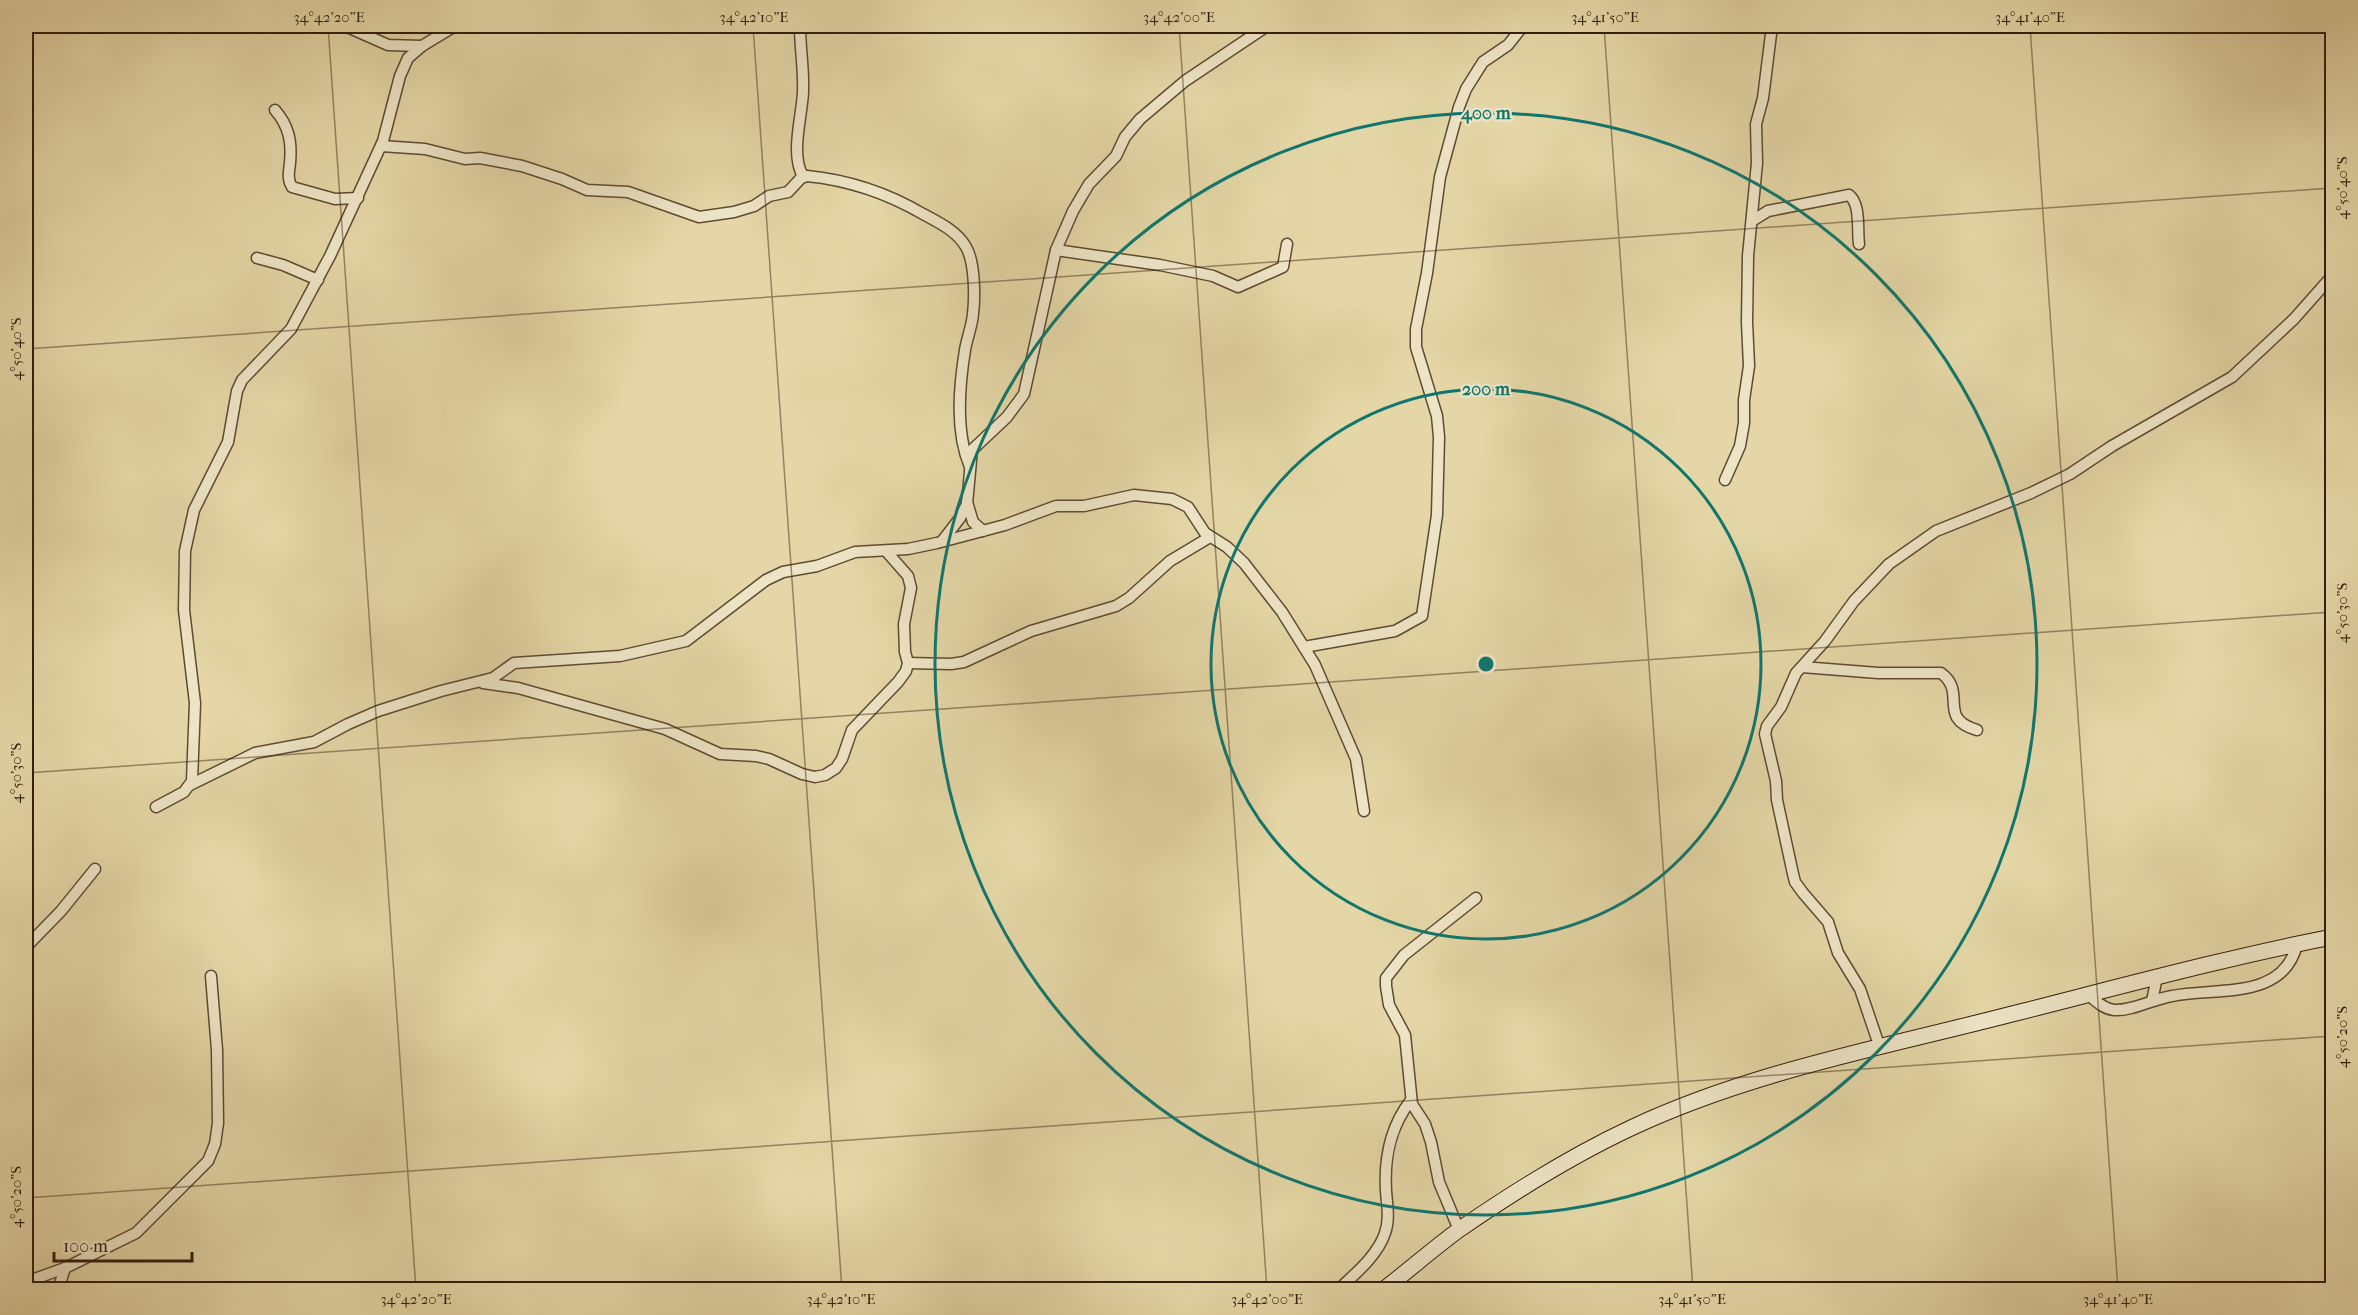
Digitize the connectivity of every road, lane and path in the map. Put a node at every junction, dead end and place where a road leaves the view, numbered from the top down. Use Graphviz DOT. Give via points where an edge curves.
graph roads {
  1 [pos="345,26"];
  2 [pos="455,26"];
  3 [pos="800,26"];
  4 [pos="1267,26"];
  5 [pos="1523,26"];
  6 [pos="1772,26"];
  7 [pos="422,46"];
  8 [pos="274,110"];
  9 [pos="381,146"];
  10 [pos="803,176"];
  11 [pos="358,198"];
  12 [pos="1752,221"];
  13 [pos="1287,244"];
  14 [pos="1859,244"];
  15 [pos="1056,250"];
  16 [pos="257,258"];
  17 [pos="2332,276"];
  18 [pos="318,280"];
  19 [pos="970,467"];
  20 [pos="1725,480"];
  21 [pos="967,502"];
  22 [pos="983,531"];
  23 [pos="1209,537"];
  24 [pos="943,540"];
  25 [pos="886,551"];
  26 [pos="1304,647"];
  27 [pos="908,663"];
  28 [pos="1802,667"];
  29 [pos="478,683"];
  30 [pos="1977,730"];
  31 [pos="190,785"];
  32 [pos="156,807"];
  33 [pos="1364,812"];
  34 [pos="95,869"];
  35 [pos="1476,898"];
  36 [pos="2332,937"];
  37 [pos="2297,944"];
  38 [pos="26,947"];
  39 [pos="211,976"];
  40 [pos="2157,976"];
  41 [pos="2087,994"];
  42 [pos="2152,1001"];
  43 [pos="1879,1045"];
  44 [pos="1411,1100"];
  45 [pos="1459,1230"];
  46 [pos="65,1268"];
  47 [pos="26,1282"];
  48 [pos="58,1290"];
  49 [pos="1338,1290"];
  50 [pos="1383,1290"];
  1 -- 7 [label="street" via="388,45"];
  2 -- 7 [label="street"];
  3 -- 10 [label="street" via="803,92 798,153"];
  4 -- 15 [label="street" via="1185,81 1140,119 1116,156 1089,184"];
  5 -- 26 [label="street" via="1508,45 1483,62 1466,89 1440,177 1416,328 1416,347 1440,437 1437,515 1422,616 1395,631"];
  6 -- 12 [label="street" via="1756,124"];
  7 -- 9 [label="street" via="408,58 400,76"];
  8 -- 11 [label="street" via="290,136 288,178 292,187 335,199"];
  9 -- 10 [label="street" via="425,148 465,159 522,166 587,190 628,192 699,218 754,206 769,196 788,192"];
  9 -- 11 [label="street"];
  10 -- 19 [label="street" via="883,194 946,227 967,248 974,306 965,350 960,424"];
  11 -- 18 [label="street"];
  12 -- 14 [label="street" via="1768,211 1849,195 1855,205"];
  12 -- 20 [label="street" via="1744,429"];
  13 -- 15 [label="street" via="1283,267 1238,287 1213,276 1160,265"];
  15 -- 19 [label="street" via="1024,394 1007,417 972,450"];
  16 -- 18 [label="street"];
  17 -- 28 [label="street" via="2294,319 2232,377 2070,474 1936,531 1888,564"];
  18 -- 31 [label="street" via="291,329 239,385 228,442 190,520 183,595 195,704"];
  19 -- 21 [label="street"];
  21 -- 22 [label="street" via="973,522"];
  21 -- 24 [label="street"];
  22 -- 23 [label="street" via="1056,506 1084,506 1134,495 1182,503"];
  22 -- 24 [label="street"];
  23 -- 26 [label="street" via="1244,563"];
  23 -- 27 [label="street" via="1170,561 1116,606 1031,631 964,662"];
  24 -- 25 [label="street"];
  25 -- 27 [label="street" via="908,576 911,588 904,624"];
  25 -- 29 [label="street" via="855,552 818,566 775,575 687,641 620,656 518,662"];
  26 -- 33 [label="street" via="1356,759"];
  27 -- 29 [label="street" via="898,682 852,730 836,768 815,777 769,759 720,754 665,729 518,688"];
  28 -- 30 [label="street" via="1941,673 1951,684 1958,721"];
  28 -- 43 [label="street" via="1765,730 1779,807 1796,882 1828,921 1838,953 1860,989"];
  29 -- 31 [label="street" via="378,711 314,742 255,753"];
  31 -- 32 [label="street"];
  34 -- 38 [label="street"];
  35 -- 44 [label="street" via="1404,955 1386,978 1389,1005 1404,1035"];
  36 -- 37 [label="main road"];
  37 -- 40 [label="main road"];
  37 -- 42 [label="street" via="2286,970 2263,983"];
  39 -- 46 [label="street" via="217,1050 218,1123 214,1150 198,1173 136,1233"];
  40 -- 41 [label="main road"];
  40 -- 42 [label="street"];
  41 -- 42 [label="street" via="2113,1010"];
  41 -- 43 [label="main road"];
  43 -- 45 [label="main road" via="1746,1084 1649,1120 1555,1168"];
  44 -- 45 [label="street" via="1425,1124 1439,1182"];
  44 -- 49 [label="street" via="1398,1118 1386,1154 1385,1234"];
  45 -- 50 [label="main road"];
  46 -- 47 [label="street"];
  46 -- 48 [label="street"];
}
